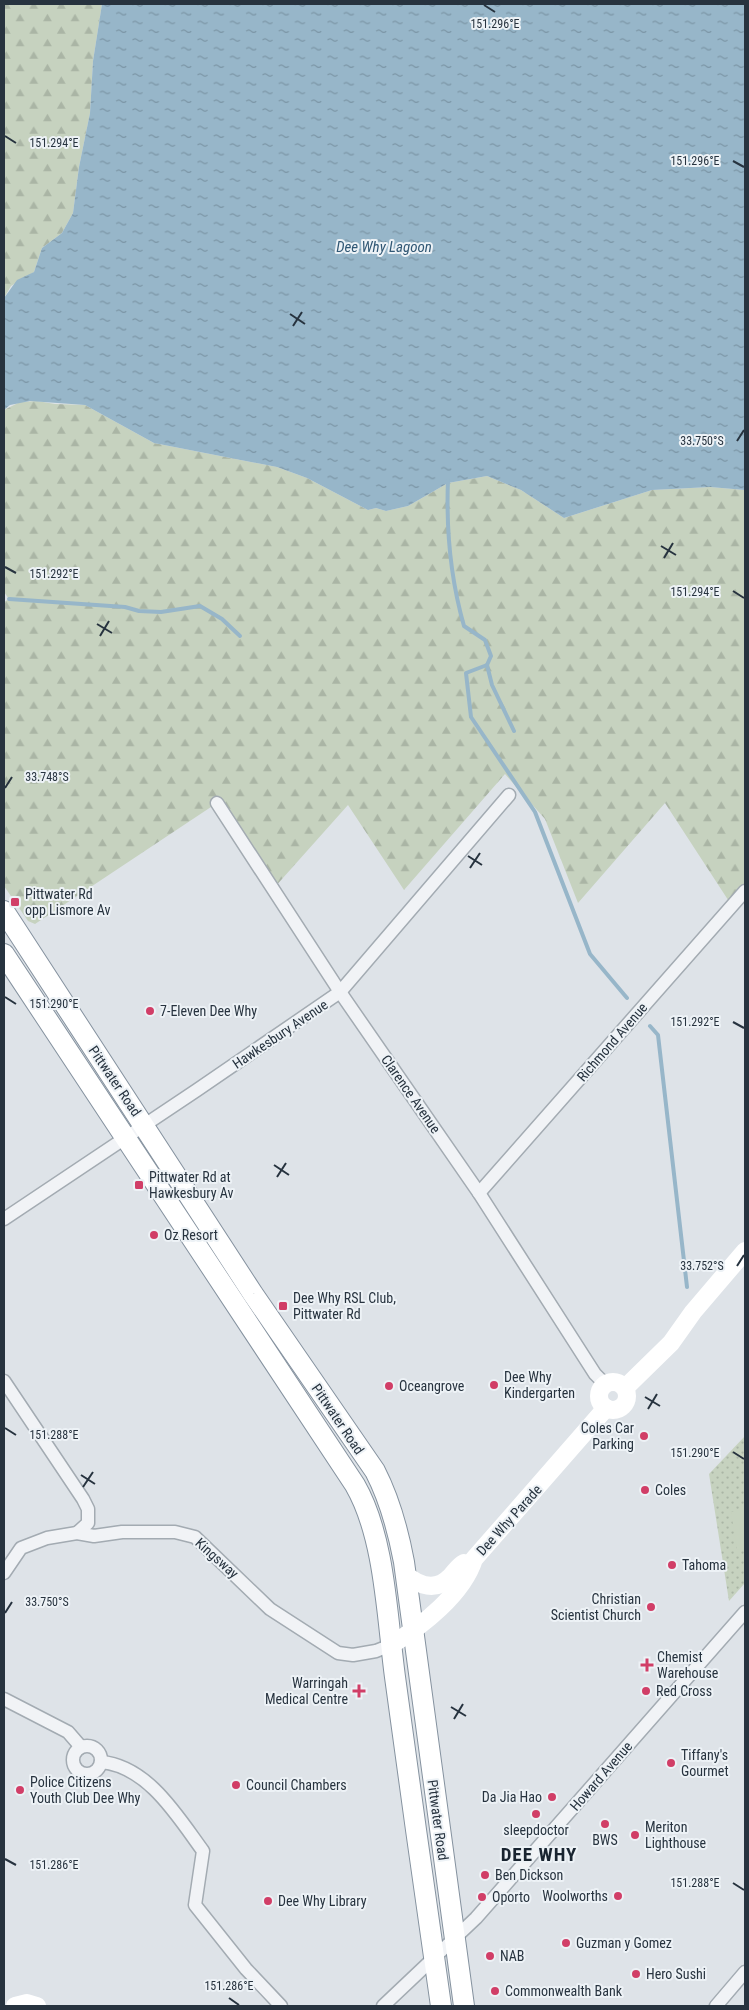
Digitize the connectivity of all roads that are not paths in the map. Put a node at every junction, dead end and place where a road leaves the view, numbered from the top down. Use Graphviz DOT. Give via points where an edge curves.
graph roads {
  1 [pos="509,795"];
  2 [pos="218,803"];
  3 [pos="744,894"];
  4 [pos="4,911"];
  5 [pos="4,954"];
  6 [pos="340,992"];
  7 [pos="144,1124"];
  8 [pos="126,1137"];
  9 [pos="479,1194"];
  10 [pos="4,1218"];
  11 [pos="745,1251"];
  12 [pos="4,1381"];
  13 [pos="605,1384"];
  14 [pos="625,1388"];
  15 [pos="606,1408"];
  16 [pos="77,1533"];
  17 [pos="474,1559"];
  18 [pos="4,1573"];
  19 [pos="405,1574"];
  20 [pos="745,1612"];
  21 [pos="414,1631"];
  22 [pos="391,1645"];
  23 [pos="4,1699"];
  24 [pos="81,1747"];
  25 [pos="101,1762"];
  26 [pos="455,1939"];
  27 [pos="434,1960"];
  28 [pos="745,1972"];
  29 [pos="4,2003"];
  30 [pos="7,2006"];
  31 [pos="15,2006"];
  32 [pos="37,2006"];
  33 [pos="281,2006"];
  34 [pos="383,2006"];
  35 [pos="441,2006"];
  36 [pos="464,2006"];
  37 [pos="716,2006"];
  1 -- 6 [label="street, Hawkesbury Avenue"];
  2 -- 6 [label="street, Clarence Avenue"];
  3 -- 9 [label="street, Richmond Avenue"];
  4 -- 7 [label="highway, Pittwater Road"];
  5 -- 8 [label="highway, Pittwater Road"];
  6 -- 7 [label="street, Hawkesbury Avenue"];
  6 -- 9 [label="street, Clarence Avenue"];
  7 -- 8 [label="street, Hawkesbury Avenue"];
  7 -- 19 [label="highway, Pittwater Road" via="375,1472 388,1498 400,1539"];
  8 -- 10 [label="street, Hawkesbury Avenue"];
  8 -- 22 [label="highway, Pittwater Road" via="363,1498 377,1546"];
  9 -- 13 [label="street, Clarence Avenue" via="595,1374"];
  11 -- 14 [label="main road" via="660,1354"];
  12 -- 16 [label="street" via="88,1509 88,1523"];
  13 -- 14 [label="main road" via="618,1382"];
  13 -- 15 [label="main road" via="599,1397"];
  14 -- 15 [label="main road" via="627,1397 623,1405 616,1410"];
  15 -- 17 [label="main road, Dee Why Parade"];
  16 -- 18 [label="street, Kingsway" via="28,1544 14,1555"];
  16 -- 22 [label="street, Kingsway" via="94,1536 147,1531 195,1537 270,1610 338,1652 353,1655"];
  17 -- 19 [label="main road" via="460,1565 437,1586 416,1583"];
  17 -- 21 [label="main road, Dee Why Parade" via="470,1573"];
  19 -- 21 [label="highway, Pittwater Road"];
  20 -- 26 [label="street, Howard Avenue"];
  21 -- 22 [label="main road, Dee Why Parade"];
  21 -- 26 [label="highway, Pittwater Road"];
  22 -- 27 [label="highway, Pittwater Road"];
  23 -- 24 [label="street" via="68,1732"];
  24 -- 25 [label="street" via="90,1746 98,1750"];
  24 -- 25 [label="street" via="73,1756 78,1771 90,1774 98,1770"];
  25 -- 33 [label="street" via="112,1763 147,1783 173,1810 203,1850 195,1905 246,1969"];
  26 -- 27 [label="street, Howard Avenue"];
  26 -- 36 [label="highway, Pittwater Road"];
  27 -- 34 [label="street, Howard Avenue"];
  27 -- 35 [label="highway, Pittwater Road"];
  28 -- 37 [label="street"];
  29 -- 30 [label="main road"];
  31 -- 32 [label="main road" via="27,2003"];
}
